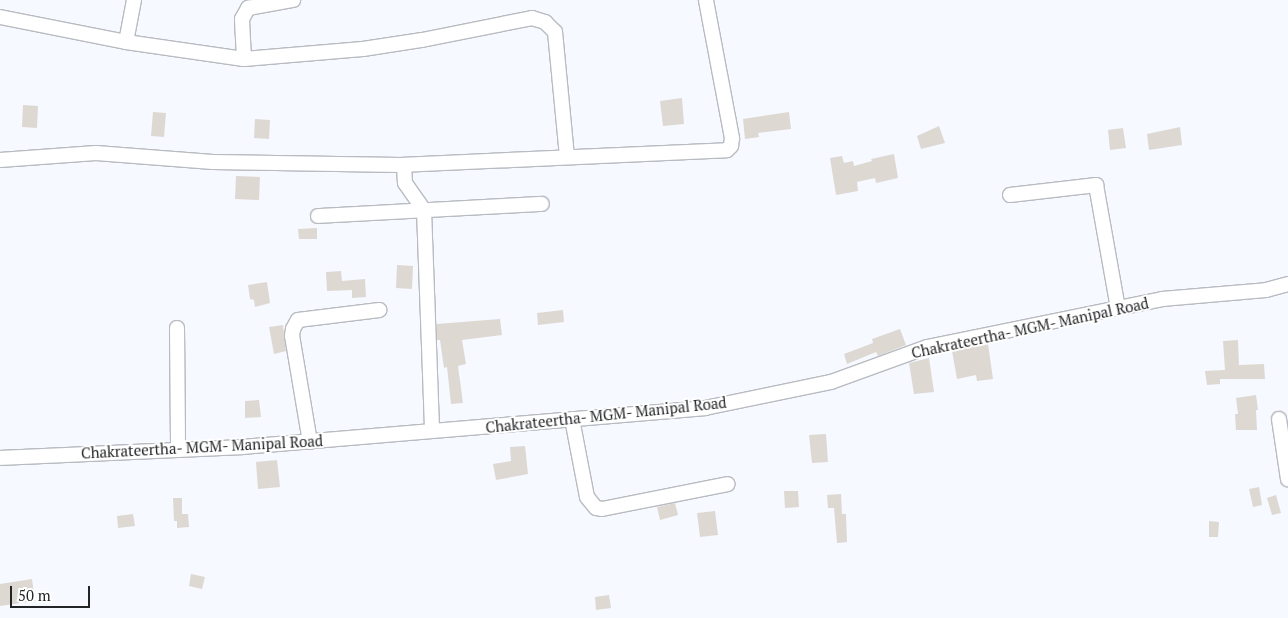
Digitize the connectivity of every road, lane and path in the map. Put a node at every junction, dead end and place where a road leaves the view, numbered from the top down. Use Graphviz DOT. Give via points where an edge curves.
graph roads {
  1 [pos="134,0"];
  2 [pos="293,0"];
  3 [pos="706,0"];
  4 [pos="0,17"];
  5 [pos="126,42"];
  6 [pos="244,59"];
  7 [pos="567,156"];
  8 [pos="0,160"];
  9 [pos="404,164"];
  10 [pos="1010,196"];
  11 [pos="542,204"];
  12 [pos="424,210"];
  13 [pos="318,216"];
  14 [pos="1288,284"];
  15 [pos="1118,308"];
  16 [pos="379,310"];
  17 [pos="177,328"];
  18 [pos="572,419"];
  19 [pos="1279,419"];
  20 [pos="432,431"];
  21 [pos="310,442"];
  22 [pos="178,450"];
  23 [pos="0,458"];
  24 [pos="1288,479"];
  25 [pos="728,484"];
  1 -- 5 [label="street"];
  2 -- 6 [label="street" via="248,8 242,19"];
  3 -- 7 [label="street" via="731,146 727,150"];
  4 -- 5 [label="street"];
  5 -- 6 [label="street"];
  6 -- 7 [label="street" via="363,49 532,18 545,22 555,32"];
  7 -- 9 [label="street"];
  8 -- 9 [label="street" via="96,153 213,162"];
  9 -- 12 [label="street" via="405,183"];
  10 -- 15 [label="street" via="1096,186"];
  11 -- 12 [label="street"];
  12 -- 13 [label="street"];
  12 -- 20 [label="street"];
  14 -- 15 [label="street, Chakrateertha- MGM- Manipal Road" via="1266,290 1162,299"];
  15 -- 18 [label="street, Chakrateertha- MGM- Manipal Road" via="927,347 831,382 705,408"];
  16 -- 21 [label="street" via="298,320 293,329"];
  17 -- 22 [label="street"];
  18 -- 20 [label="street, Chakrateertha- MGM- Manipal Road"];
  18 -- 25 [label="street" via="587,497 596,508"];
  19 -- 24 [label="street"];
  20 -- 21 [label="street, Chakrateertha- MGM- Manipal Road"];
  21 -- 22 [label="street, Chakrateertha- MGM- Manipal Road"];
  22 -- 23 [label="street, Chakrateertha- MGM- Manipal Road"];
}
